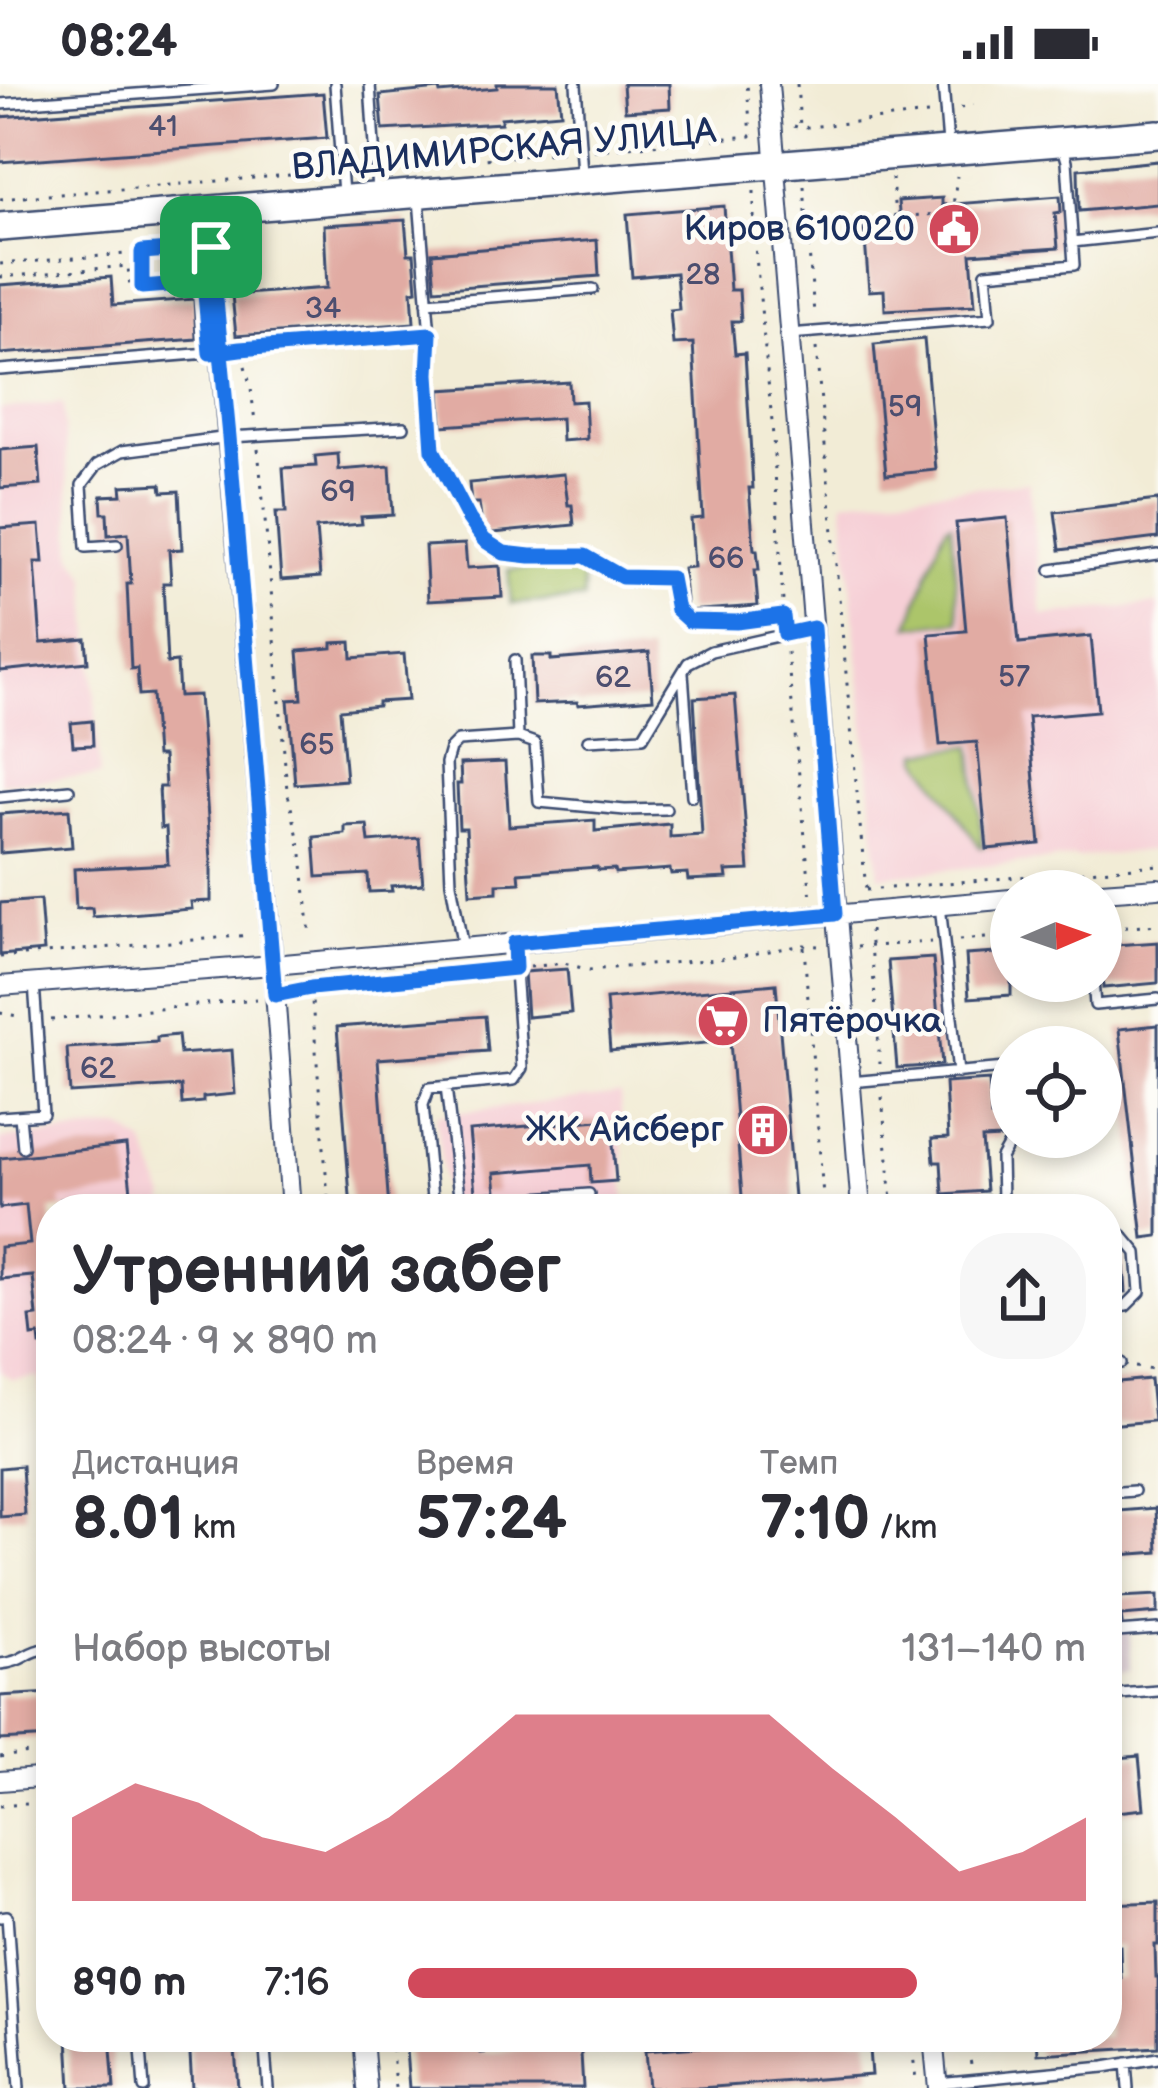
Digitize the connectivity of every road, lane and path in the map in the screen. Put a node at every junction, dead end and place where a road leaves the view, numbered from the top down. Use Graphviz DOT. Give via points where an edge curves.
graph roads {
  1 [pos="274,84"];
  2 [pos="335,84"];
  3 [pos="370,84"];
  4 [pos="576,84"];
  5 [pos="747,84"];
  6 [pos="769,84"];
  7 [pos="797,84"];
  8 [pos="943,84"];
  9 [pos="0,104"];
  10 [pos="973,104"];
  11 [pos="945,112"];
  12 [pos="793,126"];
  13 [pos="800,128"];
  14 [pos="1158,134"];
  15 [pos="1062,141"];
  16 [pos="580,151"];
  17 [pos="953,160"];
  18 [pos="776,163"];
  19 [pos="375,168"];
  20 [pos="341,171"];
  21 [pos="892,176"];
  22 [pos="582,180"];
  23 [pos="804,184"];
  24 [pos="754,188"];
  25 [pos="419,194"];
  26 [pos="377,197"];
  27 [pos="0,199"];
  28 [pos="344,200"];
  29 [pos="208,212"];
  30 [pos="0,227"];
  31 [pos="1158,233"];
  32 [pos="1072,242"];
  33 [pos="211,247"];
  34 [pos="139,253"];
  35 [pos="0,264"];
  36 [pos="128,266"];
  37 [pos="0,277"];
  38 [pos="204,282"];
  39 [pos="142,287"];
  40 [pos="593,289"];
  41 [pos="427,302"];
  42 [pos="815,331"];
  43 [pos="430,334"];
  44 [pos="789,334"];
  45 [pos="221,352"];
  46 [pos="0,370"];
  47 [pos="404,427"];
  48 [pos="229,437"];
  49 [pos="469,519"];
  50 [pos="117,545"];
  51 [pos="1158,555"];
  52 [pos="1051,570"];
  53 [pos="783,616"];
  54 [pos="813,628"];
  55 [pos="785,634"];
  56 [pos="515,660"];
  57 [pos="682,673"];
  58 [pos="518,736"];
  59 [pos="587,740"];
  60 [pos="69,790"];
  61 [pos="692,796"];
  62 [pos="0,797"];
  63 [pos="666,809"];
  64 [pos="1158,888"];
  65 [pos="866,890"];
  66 [pos="1122,891"];
  67 [pos="990,901"];
  68 [pos="812,902"];
  69 [pos="940,905"];
  70 [pos="835,914"];
  71 [pos="869,922"];
  72 [pos="1158,925"];
  73 [pos="1122,928"];
  74 [pos="251,937"];
  75 [pos="514,943"];
  76 [pos="804,946"];
  77 [pos="825,946"];
  78 [pos="871,947"];
  79 [pos="463,948"];
  80 [pos="0,957"];
  81 [pos="273,965"];
  82 [pos="515,968"];
  83 [pos="34,983"];
  84 [pos="0,986"];
  85 [pos="275,995"];
  86 [pos="1158,999"];
  87 [pos="1095,1002"];
  88 [pos="0,1013"];
  89 [pos="37,1022"];
  90 [pos="990,1070"];
  91 [pos="958,1072"];
  92 [pos="850,1082"];
  93 [pos="446,1087"];
  94 [pos="20,1116"];
  95 [pos="0,1117"];
  96 [pos="23,1147"];
  97 [pos="1001,1158"];
  98 [pos="589,1193"];
  99 [pos="290,1194"];
  100 [pos="328,1194"];
  101 [pos="432,1194"];
  102 [pos="459,1194"];
  103 [pos="579,1194"];
  104 [pos="823,1194"];
  105 [pos="860,1194"];
  106 [pos="1002,1194"];
  107 [pos="1122,1235"];
  108 [pos="1122,1306"];
  109 [pos="1122,1363"];
  110 [pos="1158,1370"];
  111 [pos="1134,1491"];
  112 [pos="1122,1492"];
  113 [pos="1158,1630"];
  114 [pos="1122,1632"];
  115 [pos="36,1649"];
  116 [pos="0,1664"];
  117 [pos="1158,1691"];
  118 [pos="1122,1694"];
  119 [pos="36,1752"];
  120 [pos="0,1757"];
  121 [pos="36,1778"];
  122 [pos="0,1781"];
  123 [pos="36,1803"];
  124 [pos="0,1805"];
  125 [pos="0,1917"];
  126 [pos="141,2052"];
  127 [pos="265,2052"];
  128 [pos="365,2052"];
  129 [pos="393,2052"];
  130 [pos="913,2052"];
  131 [pos="935,2052"];
  132 [pos="970,2052"];
  133 [pos="1158,2058"];
  134 [pos="1126,2063"];
  135 [pos="973,2080"];
  136 [pos="938,2085"];
  137 [pos="19,2088"];
  138 [pos="144,2088"];
  139 [pos="268,2088"];
  140 [pos="367,2088"];
  141 [pos="395,2088"];
  142 [pos="917,2088"];
  143 [pos="1128,2088"];
  1 -- 9 [label="lane"];
  2 -- 20 [label="lane"];
  3 -- 19 [label="lane"];
  4 -- 16 [label="lane"];
  5 -- 16 [label="path" via="752,136"];
  6 -- 18 [label="street"];
  7 -- 13 [label="path"];
  8 -- 11 [label="lane"];
  10 -- 11 [label="path"];
  11 -- 13 [label="path"];
  11 -- 17 [label="lane"];
  12 -- 13 [label="path"];
  14 -- 15 [label="main road, ВЛАДИМИРСКАЯ УЛИЦА"];
  15 -- 17 [label="main road, ВЛАДИМИРСКАЯ УЛИЦА"];
  15 -- 32 [label="lane"];
  16 -- 19 [label="path"];
  16 -- 22 [label="lane"];
  17 -- 18 [label="main road, ВЛАДИМИРСКАЯ УЛИЦА"];
  17 -- 21 [label="path" via="952,213 895,217"];
  18 -- 22 [label="main road, ВЛАДИМИРСКАЯ УЛИЦА"];
  18 -- 44 [label="street"];
  19 -- 26 [label="lane"];
  20 -- 27 [label="path"];
  20 -- 28 [label="lane"];
  22 -- 25 [label="main road, ВЛАДИМИРСКАЯ УЛИЦА"];
  23 -- 42 [label="path"];
  24 -- 53 [label="path"];
  25 -- 26 [label="main road, ВЛАДИМИРСКАЯ УЛИЦА"];
  25 -- 41 [label="lane"];
  26 -- 28 [label="main road, ВЛАДИМИРСКАЯ УЛИЦА"];
  28 -- 29 [label="main road, ВЛАДИМИРСКАЯ УЛИЦА"];
  29 -- 30 [label="main road, ВЛАДИМИРСКАЯ УЛИЦА"];
  29 -- 33 [label="street"];
  31 -- 32 [label="lane"];
  32 -- 42 [label="lane" via="1074,265 986,273 990,317"];
  33 -- 34 [label="path"];
  33 -- 45 [label="street"];
  34 -- 35 [label="path"];
  34 -- 36 [label="path"];
  34 -- 39 [label="path"];
  36 -- 37 [label="path"];
  36 -- 39 [label="path" via="130,289"];
  38 -- 39 [label="path"];
  40 -- 41 [label="lane"];
  41 -- 43 [label="lane"];
  42 -- 44 [label="lane"];
  42 -- 65 [label="path"];
  43 -- 45 [label="lane"];
  43 -- 49 [label="lane" via="433,450"];
  44 -- 54 [label="street"];
  45 -- 46 [label="lane"];
  45 -- 48 [label="street"];
  47 -- 48 [label="lane"];
  48 -- 50 [label="lane" via="122,451 97,465 82,484 86,548"];
  48 -- 81 [label="street"];
  49 -- 53 [label="path" via="504,553 585,556 622,577 671,578 677,610 689,621"];
  51 -- 52 [label="lane"];
  53 -- 55 [label="path"];
  54 -- 55 [label="lane"];
  54 -- 70 [label="street"];
  55 -- 57 [label="lane" via="711,651"];
  55 -- 68 [label="path"];
  56 -- 58 [label="lane"];
  57 -- 59 [label="lane" via="643,737"];
  57 -- 61 [label="lane"];
  58 -- 63 [label="lane" via="535,743 538,802"];
  58 -- 79 [label="lane" via="458,741 446,763 451,883"];
  60 -- 62 [label="lane"];
  64 -- 66 [label="street"];
  67 -- 69 [label="street"];
  69 -- 70 [label="street"];
  69 -- 91 [label="lane"];
  70 -- 75 [label="street"];
  70 -- 92 [label="street"];
  71 -- 78 [label="path"];
  72 -- 73 [label="path"];
  74 -- 80 [label="path"];
  75 -- 79 [label="street"];
  75 -- 82 [label="lane"];
  76 -- 77 [label="path"];
  76 -- 82 [label="path" via="589,970 563,963"];
  76 -- 104 [label="path"];
  79 -- 81 [label="street"];
  81 -- 83 [label="street"];
  81 -- 85 [label="street"];
  82 -- 93 [label="lane" via="522,1068 514,1080"];
  82 -- 100 [label="path" via="311,988"];
  83 -- 84 [label="street"];
  83 -- 89 [label="lane"];
  85 -- 89 [label="path"];
  85 -- 99 [label="street"];
  86 -- 87 [label="lane"];
  88 -- 89 [label="path"];
  89 -- 94 [label="lane" via="43,1114"];
  90 -- 91 [label="lane"];
  91 -- 92 [label="lane"];
  92 -- 105 [label="street"];
  93 -- 101 [label="lane" via="429,1088 423,1105"];
  93 -- 102 [label="lane"];
  94 -- 95 [label="lane"];
  94 -- 96 [label="lane"];
  97 -- 106 [label="lane"];
  98 -- 103 [label="lane"];
  107 -- 108 [label="lane" via="1137,1253 1140,1292"];
  109 -- 110 [label="path"];
  111 -- 112 [label="lane"];
  113 -- 114 [label="lane"];
  115 -- 116 [label="lane"];
  117 -- 118 [label="lane"];
  119 -- 120 [label="path"];
  121 -- 122 [label="street"];
  123 -- 124 [label="path"];
  125 -- 137 [label="lane" via="7,1916"];
  126 -- 138 [label="lane"];
  127 -- 139 [label="lane"];
  128 -- 140 [label="street"];
  129 -- 141 [label="path"];
  130 -- 142 [label="path"];
  131 -- 136 [label="street"];
  132 -- 135 [label="path"];
  133 -- 134 [label="lane"];
  134 -- 135 [label="lane"];
  134 -- 143 [label="lane"];
  135 -- 136 [label="lane"];
}
